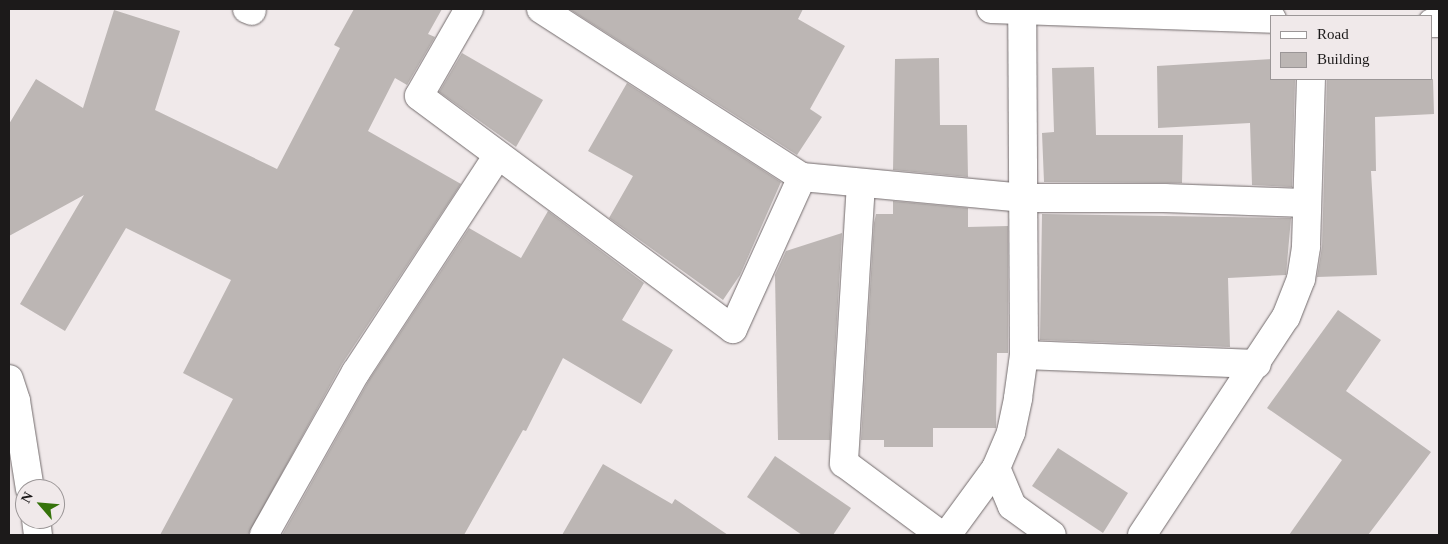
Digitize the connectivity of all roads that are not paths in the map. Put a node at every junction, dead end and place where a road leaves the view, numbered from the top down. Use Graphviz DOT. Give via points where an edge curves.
graph roads {
  1 [pos="469,9"];
  2 [pos="541,9"];
  3 [pos="991,9"];
  4 [pos="1022,10"];
  5 [pos="1270,18"];
  6 [pos="1311,80"];
  7 [pos="498,155"];
  8 [pos="802,177"];
  9 [pos="861,183"];
  10 [pos="1024,198"];
  11 [pos="1307,203"];
  12 [pos="1024,355"];
  13 [pos="1257,364"];
  14 [pos="11,393"];
  15 [pos="996,468"];
  16 [pos="28,479"];
  17 [pos="264,535"];
  18 [pos="941,535"];
  19 [pos="947,535"];
  20 [pos="1052,535"];
  21 [pos="1142,535"];
  1 -- 7 [label="street" via="419,96"];
  2 -- 8 [label="street"];
  3 -- 4 [label="street"];
  4 -- 5 [label="street"];
  4 -- 10 [label="street"];
  6 -- 11 [label="street"];
  7 -- 8 [label="street" via="733,329"];
  7 -- 17 [label="street" via="356,372"];
  8 -- 9 [label="street"];
  9 -- 10 [label="street"];
  9 -- 18 [label="street" via="844,463"];
  10 -- 11 [label="street"];
  10 -- 12 [label="street"];
  11 -- 13 [label="street" via="1301,279 1286,317"];
  12 -- 13 [label="street"];
  12 -- 15 [label="street" via="1011,432"];
  13 -- 21 [label="street"];
  14 -- 16 [label="street"];
  15 -- 19 [label="street"];
  15 -- 20 [label="street" via="1012,506"];
}
